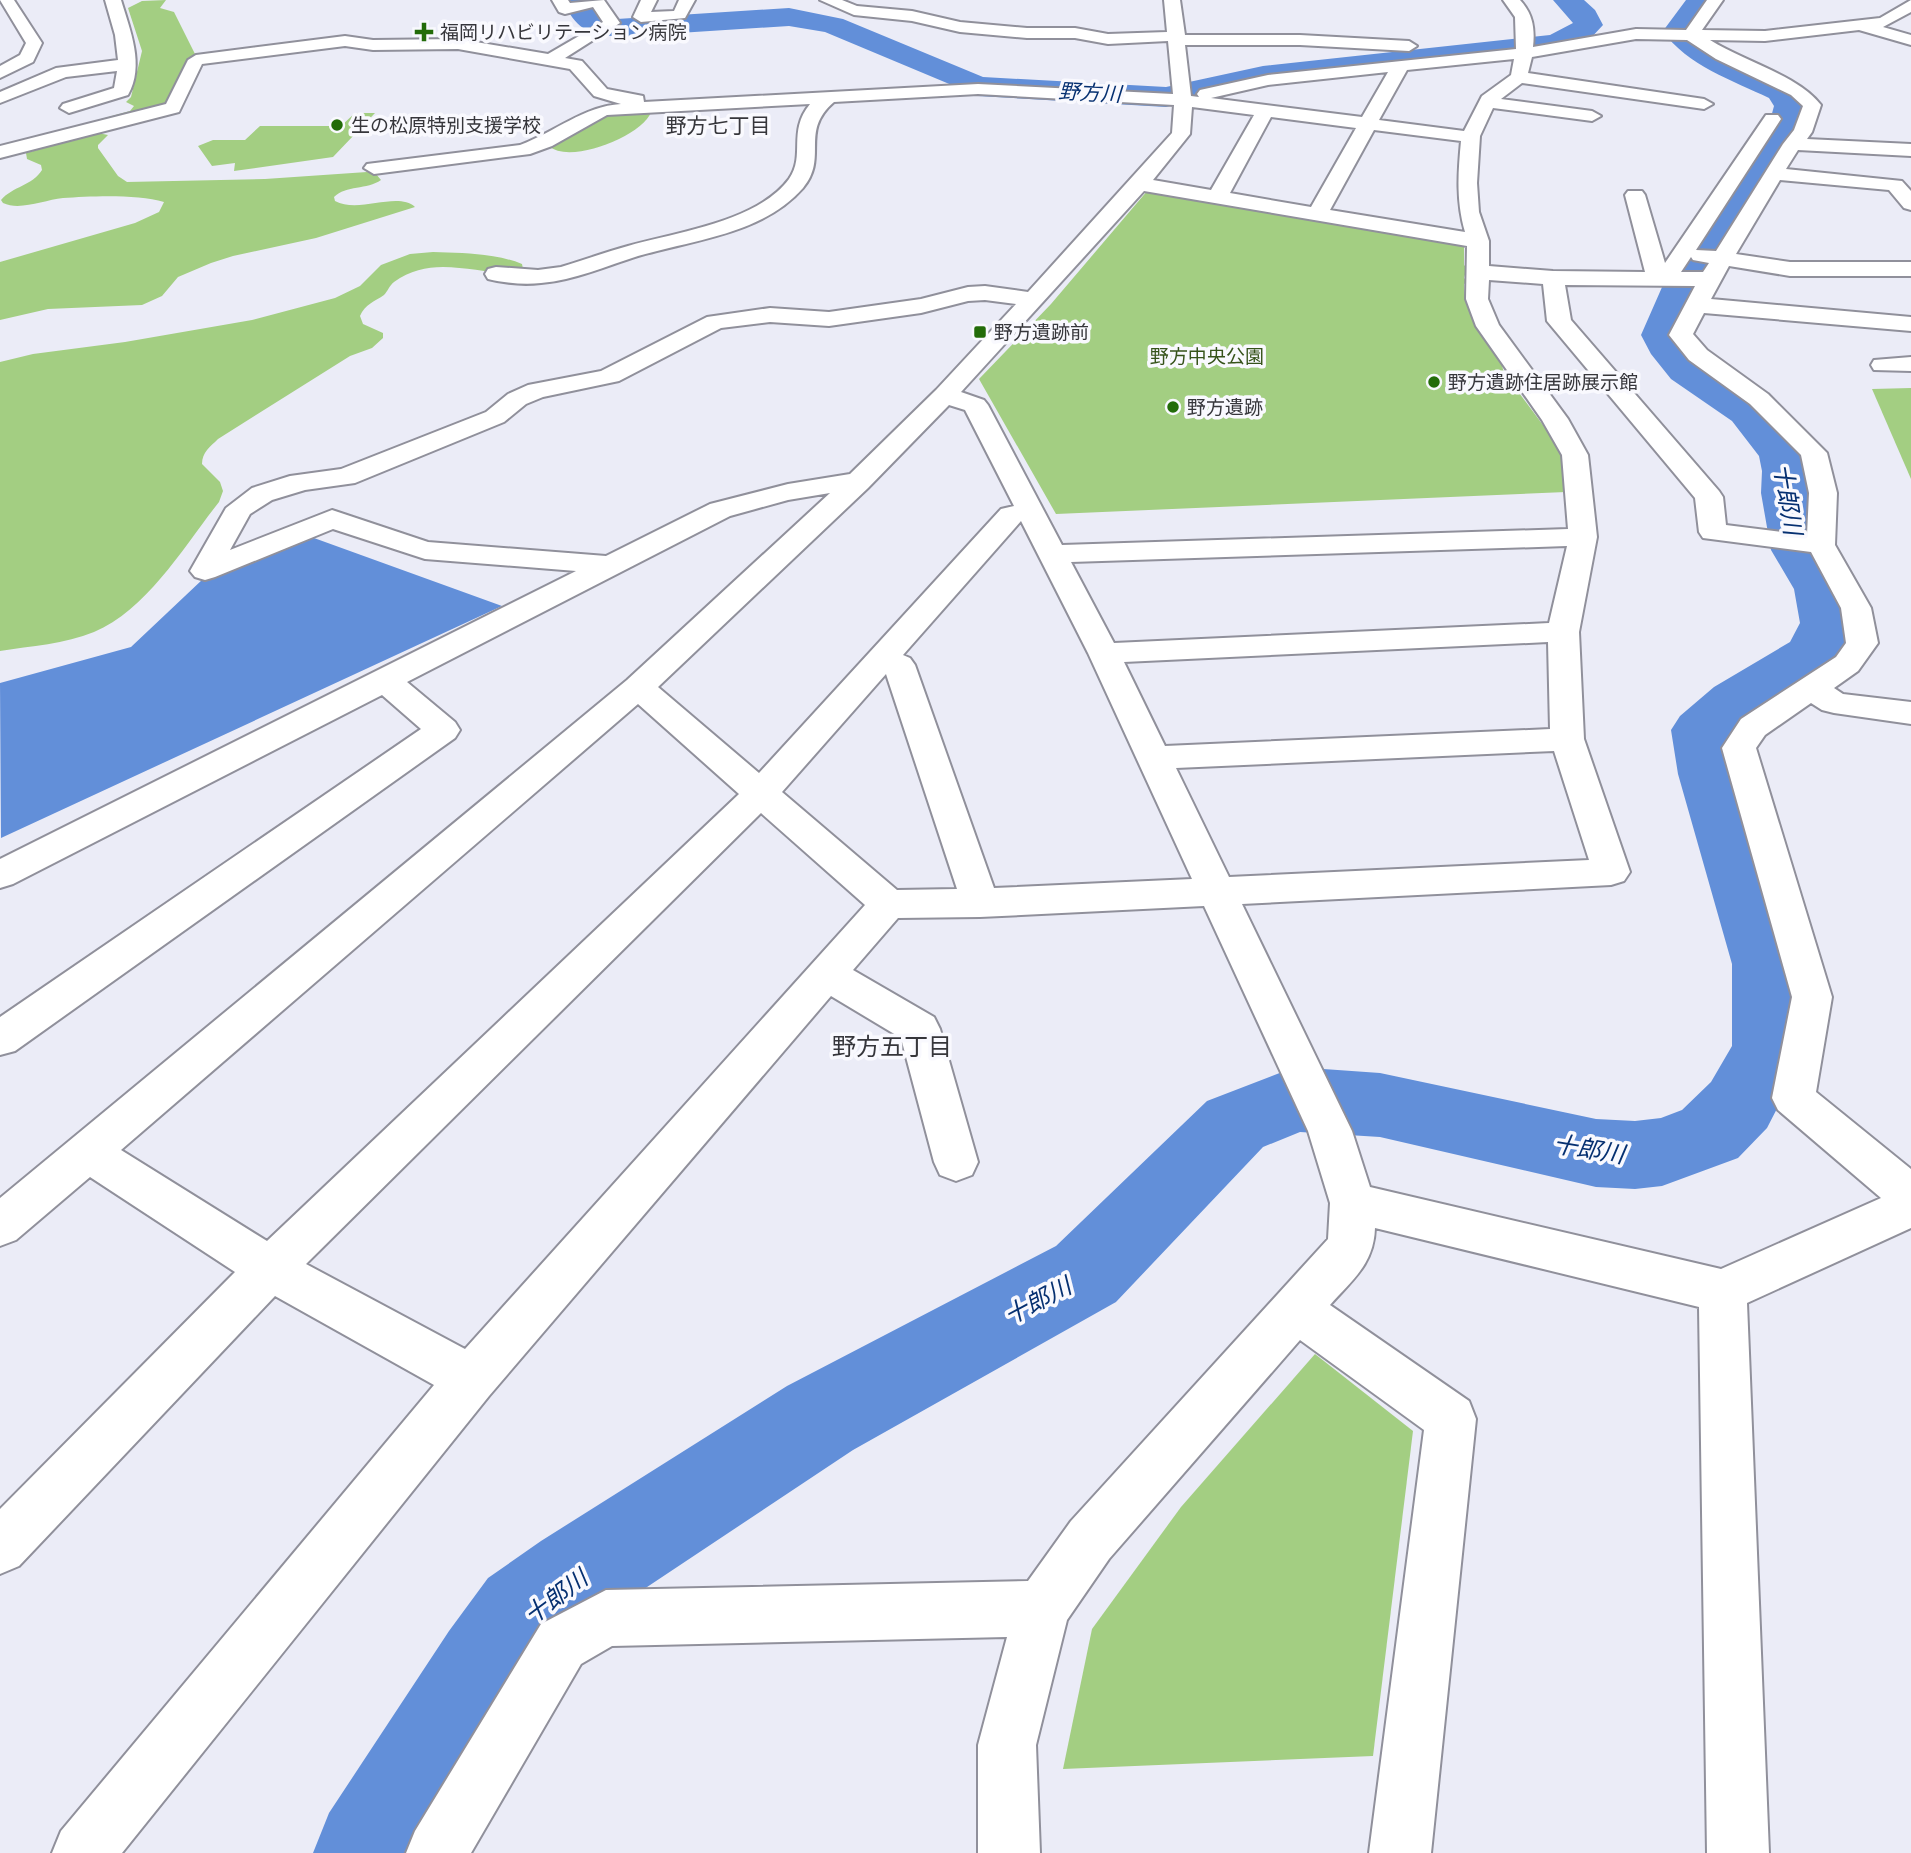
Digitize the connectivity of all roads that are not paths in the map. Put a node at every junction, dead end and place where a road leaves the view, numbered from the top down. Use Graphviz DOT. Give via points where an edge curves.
graph roads {
  1 [pos="113,0"];
  2 [pos="687,0"];
  3 [pos="828,0"];
  4 [pos="1172,0"];
  5 [pos="1511,0"];
  6 [pos="1715,0"];
  7 [pos="11,1"];
  8 [pos="598,3"];
  9 [pos="637,3"];
  10 [pos="563,5"];
  11 [pos="1911,5"];
  12 [pos="1859,25"];
  13 [pos="1691,35"];
  14 [pos="1177,38"];
  15 [pos="1589,40"];
  16 [pos="1911,40"];
  17 [pos="1525,44"];
  18 [pos="128,55"];
  19 [pos="1608,58"];
  20 [pos="548,61"];
  21 [pos="20,62"];
  22 [pos="1401,65"];
  23 [pos="0,73"];
  24 [pos="1519,77"];
  25 [pos="1182,93"];
  26 [pos="0,98"];
  27 [pos="828,98"];
  28 [pos="1487,102"];
  29 [pos="1704,104"];
  30 [pos="675,107"];
  31 [pos="1266,110"];
  32 [pos="52,113"];
  33 [pos="1592,116"];
  34 [pos="1772,119"];
  35 [pos="1369,122"];
  36 [pos="1471,137"];
  37 [pos="1792,144"];
  38 [pos="1911,150"];
  39 [pos="0,152"];
  40 [pos="374,168"];
  41 [pos="1774,174"];
  42 [pos="1139,184"];
  43 [pos="1635,195"];
  44 [pos="1217,198"];
  45 [pos="1911,204"];
  46 [pos="1317,214"];
  47 [pos="1478,241"];
  48 [pos="1682,252"];
  49 [pos="1723,259"];
  50 [pos="1860,268"];
  51 [pos="1911,269"];
  52 [pos="1476,272"];
  53 [pos="496,274"];
  54 [pos="1553,278"];
  55 [pos="1662,278"];
  56 [pos="1710,279"];
  57 [pos="1032,299"];
  58 [pos="1697,305"];
  59 [pos="1911,323"];
  60 [pos="1911,364"];
  61 [pos="1883,365"];
  62 [pos="945,395"];
  63 [pos="858,482"];
  64 [pos="1031,511"];
  65 [pos="1583,537"];
  66 [pos="1821,545"];
  67 [pos="1055,554"];
  68 [pos="610,565"];
  69 [pos="1563,632"];
  70 [pos="1104,653"];
  71 [pos="882,657"];
  72 [pos="385,680"];
  73 [pos="638,687"];
  74 [pos="1813,689"];
  75 [pos="1908,719"];
  76 [pos="1567,738"];
  77 [pos="1152,758"];
  78 [pos="762,792"];
  79 [pos="0,875"];
  80 [pos="1218,889"];
  81 [pos="980,903"];
  82 [pos="888,904"];
  83 [pos="827,974"];
  84 [pos="0,1039"];
  85 [pos="86,1151"];
  86 [pos="956,1162"];
  87 [pos="1911,1196"];
  88 [pos="1353,1203"];
  89 [pos="1911,1206"];
  90 [pos="0,1226"];
  91 [pos="270,1269"];
  92 [pos="1723,1291"];
  93 [pos="1296,1309"];
  94 [pos="471,1379"];
  95 [pos="0,1547"];
  96 [pos="1042,1608"];
  97 [pos="83,1853"];
  98 [pos="437,1853"];
  99 [pos="1009,1853"];
  100 [pos="1400,1853"];
  101 [pos="1738,1853"];
  1 -- 18 [label="street"];
  2 -- 9 [label="street" via="679,15 641,17"];
  3 -- 14 [label="street" via="854,10 960,27 1108,39"];
  4 -- 14 [label="street"];
  5 -- 17 [label="street" via="1519,7 1527,30"];
  6 -- 13 [label="street"];
  7 -- 21 [label="street" via="34,43"];
  8 -- 9 [label="street"];
  8 -- 10 [label="street"];
  8 -- 20 [label="street" via="606,27"];
  11 -- 12 [label="street" via="1884,22"];
  12 -- 13 [label="street" via="1765,36"];
  12 -- 16 [label="street"];
  13 -- 15 [label="street" via="1636,34"];
  13 -- 37 [label="street" via="1797,91 1812,105 1803,132"];
  14 -- 17 [label="street" via="1452,49"];
  14 -- 25 [label="street"];
  15 -- 17 [label="street" via="1550,37"];
  15 -- 17 [label="street" via="1563,48"];
  15 -- 19 [label="street"];
  17 -- 22 [label="street"];
  17 -- 24 [label="street"];
  18 -- 21 [label="street"];
  18 -- 26 [label="street" via="62,72"];
  18 -- 32 [label="street" via="122,91"];
  20 -- 30 [label="street" via="576,65 595,92"];
  20 -- 39 [label="street" via="458,44 345,41 196,60 173,108"];
  21 -- 23 [label="street"];
  22 -- 25 [label="street"];
  22 -- 35 [label="street"];
  24 -- 28 [label="street"];
  24 -- 29 [label="street"];
  25 -- 27 [label="street" via="978,89"];
  25 -- 31 [label="street"];
  25 -- 42 [label="street" via="1181,134"];
  27 -- 30 [label="street"];
  27 -- 53 [label="street" via="805,122 807,159 798,182 775,203 735,222 565,273 538,277"];
  28 -- 33 [label="street"];
  28 -- 36 [label="street"];
  30 -- 40 [label="street" via="603,110 523,150"];
  31 -- 35 [label="street"];
  31 -- 44 [label="street"];
  34 -- 48 [label="street"];
  35 -- 36 [label="street"];
  35 -- 46 [label="street"];
  36 -- 47 [label="street" via="1467,183"];
  37 -- 38 [label="street"];
  37 -- 41 [label="street"];
  41 -- 45 [label="street" via="1895,185"];
  41 -- 49 [label="street"];
  42 -- 44 [label="street"];
  42 -- 57 [label="street"];
  43 -- 55 [label="street"];
  44 -- 46 [label="street"];
  46 -- 47 [label="street"];
  47 -- 52 [label="street"];
  48 -- 49 [label="street"];
  48 -- 55 [label="street"];
  49 -- 50 [label="street" via="1790,269"];
  49 -- 56 [label="street"];
  50 -- 51 [label="street"];
  50 -- 59 [label="street"];
  52 -- 54 [label="street"];
  52 -- 65 [label="street" via="1477,299 1488,326 1555,419 1575,455"];
  54 -- 55 [label="street"];
  54 -- 66 [label="street" via="1559,321 1709,497 1713,533"];
  55 -- 56 [label="street"];
  56 -- 58 [label="street"];
  57 -- 62 [label="street"];
  57 -- 68 [label="street" via="968,294 921,306 828,319 770,315 715,322 610,376 537,390 495,417 345,477 318,478 263,494 240,509 205,571 332,519 425,550"];
  58 -- 59 [label="street"];
  58 -- 66 [label="street" via="1681,335 1698,355 1759,399 1814,453 1822,493"];
  60 -- 61 [label="street"];
  62 -- 63 [label="street"];
  62 -- 64 [label="street" via="975,405"];
  63 -- 68 [label="street" via="766,495 719,510"];
  63 -- 73 [label="street"];
  64 -- 67 [label="street"];
  64 -- 71 [label="street" via="1011,515"];
  65 -- 67 [label="street"];
  65 -- 69 [label="street"];
  66 -- 74 [label="street" via="1856,608 1862,643 1847,664"];
  67 -- 70 [label="street"];
  68 -- 72 [label="street"];
  69 -- 70 [label="street"];
  69 -- 76 [label="street"];
  70 -- 77 [label="street"];
  71 -- 78 [label="street"];
  71 -- 81 [label="street" via="899,665"];
  72 -- 79 [label="street"];
  72 -- 84 [label="street" via="443,730"];
  73 -- 78 [label="street"];
  73 -- 85 [label="street"];
  74 -- 75 [label="street" via="1834,703"];
  74 -- 87 [label="street" via="1753,727 1739,748 1812,997 1793,1098"];
  76 -- 77 [label="street"];
  76 -- 80 [label="street" via="1611,872"];
  77 -- 80 [label="street"];
  78 -- 82 [label="street"];
  78 -- 91 [label="street"];
  80 -- 81 [label="street"];
  80 -- 88 [label="street" via="1330,1131"];
  81 -- 82 [label="street"];
  82 -- 83 [label="street"];
  83 -- 86 [label="street" via="919,1029"];
  83 -- 94 [label="street"];
  85 -- 90 [label="street"];
  85 -- 91 [label="street"];
  88 -- 92 [label="street"];
  88 -- 93 [label="street" via="1351,1247"];
  89 -- 92 [label="street"];
  91 -- 94 [label="street"];
  91 -- 95 [label="street"];
  92 -- 101 [label="street"];
  93 -- 96 [label="street" via="1090,1540"];
  93 -- 100 [label="street" via="1451,1419"];
  94 -- 97 [label="street"];
  96 -- 98 [label="street" via="606,1618 561,1644"];
  96 -- 99 [label="street" via="1007,1745"];
}
